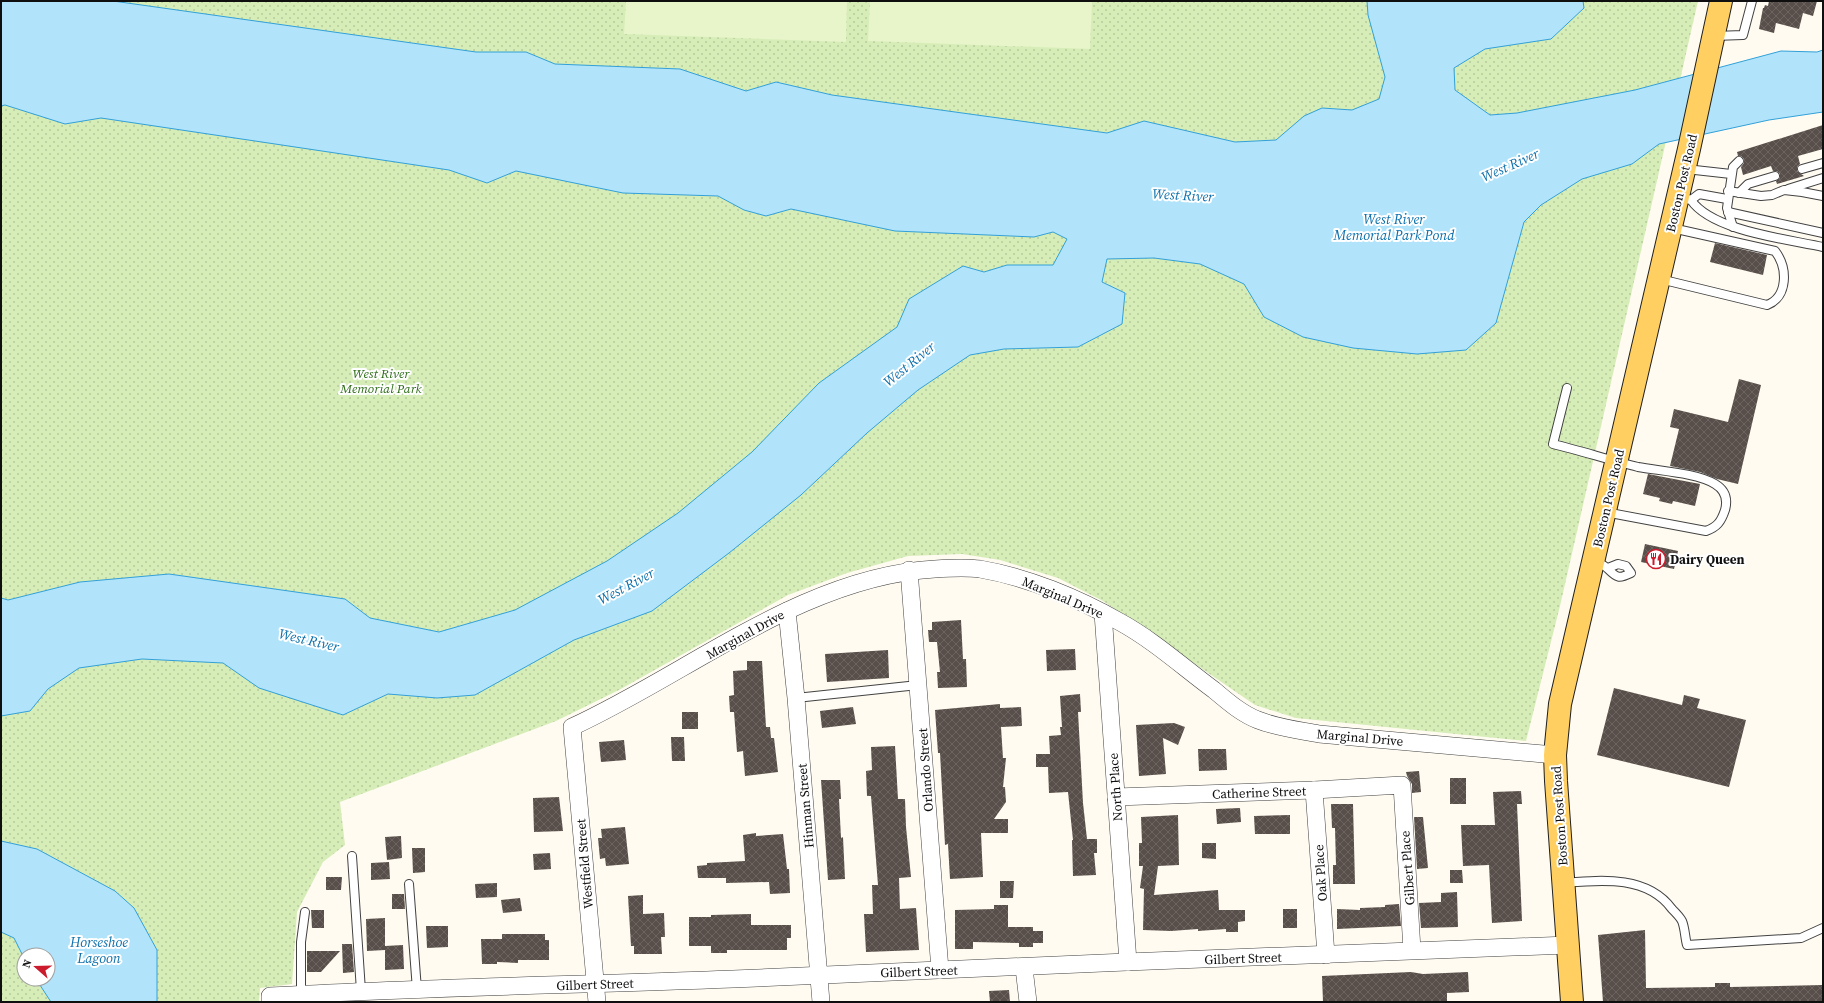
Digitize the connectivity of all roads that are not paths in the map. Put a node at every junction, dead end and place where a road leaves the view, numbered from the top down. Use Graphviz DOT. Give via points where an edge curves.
graph roads {
  1 [pos="1721,1"];
  2 [pos="1752,1"];
  3 [pos="1714,36"];
  4 [pos="1687,159"];
  5 [pos="1739,161"];
  6 [pos="1823,163"];
  7 [pos="1802,169"];
  8 [pos="1731,174"];
  9 [pos="1775,176"];
  10 [pos="1823,178"];
  11 [pos="1784,190"];
  12 [pos="1739,193"];
  13 [pos="1728,195"];
  14 [pos="1823,196"];
  15 [pos="1684,199"];
  16 [pos="1728,212"];
  17 [pos="1733,227"];
  18 [pos="1671,228"];
  19 [pos="1823,233"];
  20 [pos="1823,247"];
  21 [pos="1659,279"];
  22 [pos="1567,388"];
  23 [pos="1616,461"];
  24 [pos="1605,512"];
  25 [pos="909,570"];
  26 [pos="787,611"];
  27 [pos="1103,613"];
  28 [pos="918,685"];
  29 [pos="796,698"];
  30 [pos="572,727"];
  31 [pos="1555,755"];
  32 [pos="1402,785"];
  33 [pos="1314,790"];
  34 [pos="1116,797"];
  35 [pos="352,856"];
  36 [pos="1563,883"];
  37 [pos="409,884"];
  38 [pos="305,912"];
  39 [pos="1823,928"];
  40 [pos="1568,945"];
  41 [pos="1412,950"];
  42 [pos="1326,955"];
  43 [pos="1128,962"];
  44 [pos="1024,968"];
  45 [pos="940,970"];
  46 [pos="818,975"];
  47 [pos="595,984"];
  48 [pos="417,990"];
  49 [pos="361,991"];
  50 [pos="301,994"];
  51 [pos="270,999"];
  52 [pos="596,1002"];
  53 [pos="821,1002"];
  54 [pos="1028,1002"];
  55 [pos="1572,1002"];
  1 -- 3 [label="main road, Boston Post Road"];
  2 -- 3 [label="lane" via="1743,35"];
  3 -- 4 [label="main road, Boston Post Road"];
  4 -- 8 [label="lane"];
  4 -- 15 [label="main road, Boston Post Road"];
  5 -- 8 [label="lane"];
  6 -- 7 [label="lane"];
  8 -- 13 [label="lane"];
  9 -- 12 [label="lane" via="1748,184"];
  10 -- 11 [label="lane"];
  11 -- 12 [label="lane" via="1761,196"];
  11 -- 14 [label="lane"];
  12 -- 13 [label="lane"];
  13 -- 15 [label="lane" via="1698,194"];
  13 -- 16 [label="lane"];
  15 -- 17 [label="lane" via="1727,226"];
  15 -- 18 [label="main road, Boston Post Road"];
  16 -- 17 [label="lane"];
  16 -- 19 [label="lane"];
  17 -- 20 [label="lane"];
  18 -- 21 [label="main road, Boston Post Road"];
  18 -- 21 [label="lane" via="1775,251 1781,259 1784,288 1774,302 1767,306"];
  21 -- 23 [label="main road, Boston Post Road"];
  22 -- 23 [label="lane" via="1553,444"];
  23 -- 24 [label="main road, Boston Post Road"];
  23 -- 24 [label="lane" via="1697,477 1715,484 1724,491 1727,500 1721,522 1706,531"];
  24 -- 31 [label="main road, Boston Post Road" via="1600,564 1560,704"];
  25 -- 26 [label="street, Marginal Drive" via="841,588"];
  25 -- 27 [label="street, Marginal Drive" via="979,569 1018,577"];
  25 -- 28 [label="street, Orlando Street"];
  26 -- 29 [label="street, Hinman Street"];
  26 -- 30 [label="street, Marginal Drive"];
  27 -- 31 [label="street, Marginal Drive" via="1154,645 1234,706 1257,720 1319,734"];
  27 -- 34 [label="street, North Place"];
  28 -- 29 [label="lane"];
  28 -- 45 [label="street, Orlando Street"];
  29 -- 46 [label="street, Hinman Street"];
  30 -- 47 [label="street, Westfield Street"];
  31 -- 36 [label="main road, Boston Post Road"];
  32 -- 33 [label="street, Catherine Street"];
  32 -- 41 [label="street, Gilbert Place"];
  33 -- 34 [label="street, Catherine Street"];
  33 -- 42 [label="street, Oak Place"];
  34 -- 43 [label="street, North Place"];
  35 -- 49 [label="lane"];
  36 -- 39 [label="lane" via="1623,882 1646,888 1668,902 1682,921 1686,945 1801,938"];
  36 -- 40 [label="main road, Boston Post Road"];
  37 -- 48 [label="lane"];
  38 -- 50 [label="lane" via="301,942"];
  40 -- 41 [label="street, Gilbert Street"];
  40 -- 55 [label="main road, Boston Post Road"];
  41 -- 42 [label="street, Gilbert Street"];
  42 -- 43 [label="street, Gilbert Street"];
  43 -- 44 [label="street, Gilbert Street"];
  44 -- 45 [label="street, Gilbert Street"];
  44 -- 54 [label="street"];
  45 -- 46 [label="street, Gilbert Street"];
  46 -- 47 [label="street, Gilbert Street"];
  46 -- 53 [label="street, Hinman Street"];
  47 -- 48 [label="street, Gilbert Street"];
  47 -- 52 [label="street, Westfield Street"];
  48 -- 49 [label="street, Gilbert Street"];
  49 -- 50 [label="street, Gilbert Street"];
  50 -- 51 [label="street, Gilbert Street"];
}
